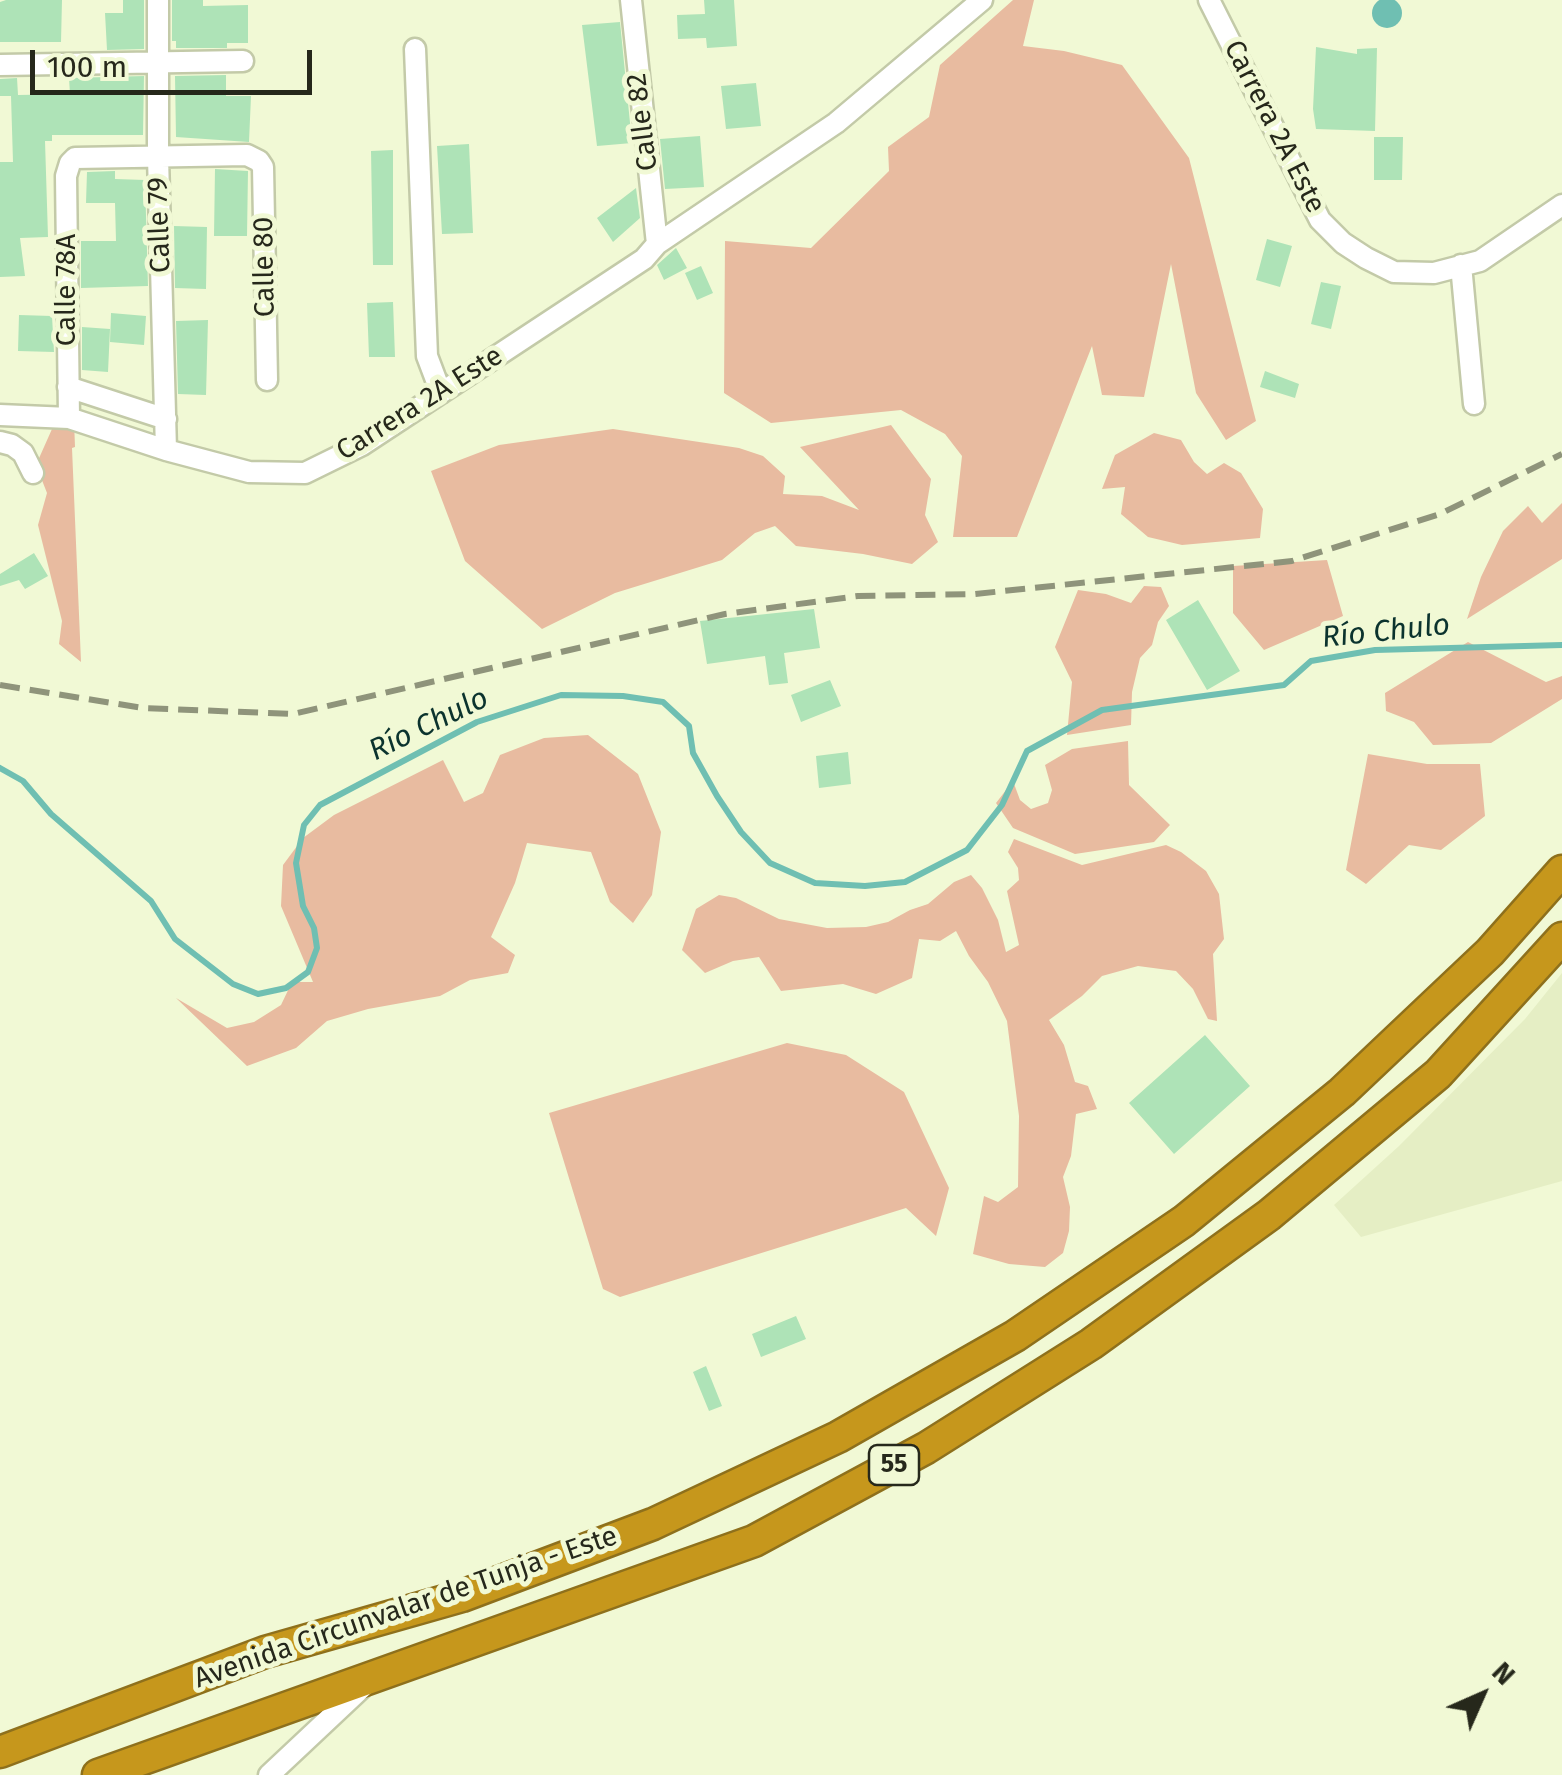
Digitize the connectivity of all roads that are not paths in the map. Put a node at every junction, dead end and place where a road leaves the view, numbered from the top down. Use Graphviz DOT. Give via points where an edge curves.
graph roads {
  1 [pos="158,0"];
  2 [pos="631,0"];
  3 [pos="982,0"];
  4 [pos="1209,0"];
  5 [pos="415,50"];
  6 [pos="158,60"];
  7 [pos="243,60"];
  8 [pos="0,65"];
  9 [pos="158,158"];
  10 [pos="1562,205"];
  11 [pos="650,252"];
  12 [pos="1461,266"];
  13 [pos="267,380"];
  14 [pos="68,387"];
  15 [pos="442,392"];
  16 [pos="1474,404"];
  17 [pos="0,415"];
  18 [pos="69,418"];
  19 [pos="166,419"];
  20 [pos="0,442"];
  21 [pos="166,450"];
  22 [pos="33,473"];
  23 [pos="1562,871"];
  24 [pos="1562,938"];
  25 [pos="372,1678"];
  26 [pos="0,1752"];
  27 [pos="98,1775"];
  28 [pos="269,1775"];
  1 -- 6 [label="street, Calle 79"];
  2 -- 11 [label="street, Calle 82"];
  3 -- 11 [label="street, Carrera 2A Este" via="836,123"];
  4 -- 12 [label="street, Carrera 2A Este" via="1320,220 1343,244 1394,272"];
  5 -- 15 [label="street" via="427,356"];
  6 -- 7 [label="street"];
  6 -- 8 [label="street"];
  6 -- 9 [label="street, Calle 79"];
  9 -- 13 [label="street, Calle 80" via="256,158 263,167"];
  9 -- 14 [label="street, Calle 78A" via="70,162"];
  9 -- 19 [label="street, Calle 79"];
  10 -- 12 [label="street, Carrera 2A Este" via="1480,261"];
  11 -- 15 [label="street, Carrera 2A Este"];
  12 -- 16 [label="street"];
  14 -- 18 [label="street, Calle 78A"];
  14 -- 19 [label="street"];
  15 -- 21 [label="street, Carrera 2A Este" via="305,473 250,472"];
  17 -- 18 [label="street, Carrera 2A Este"];
  18 -- 21 [label="street, Carrera 2A Este"];
  19 -- 21 [label="street, Calle 79"];
  20 -- 22 [label="street" via="23,453"];
  23 -- 26 [label="highway, Avenida Circunvalar de Tunja - Este / 55" via="1490,952 1342,1092 1184,1221 1015,1336 838,1438 653,1524 497,1583 266,1652"];
  24 -- 25 [label="highway, Avenida Circunvalar de Tunja - Este / 55" via="1438,1074 1298,1192 1091,1344 942,1437 754,1541"];
  25 -- 27 [label="highway, Avenida Circunvalar de Tunja - Este / 55"];
  25 -- 28 [label="street"];
}
